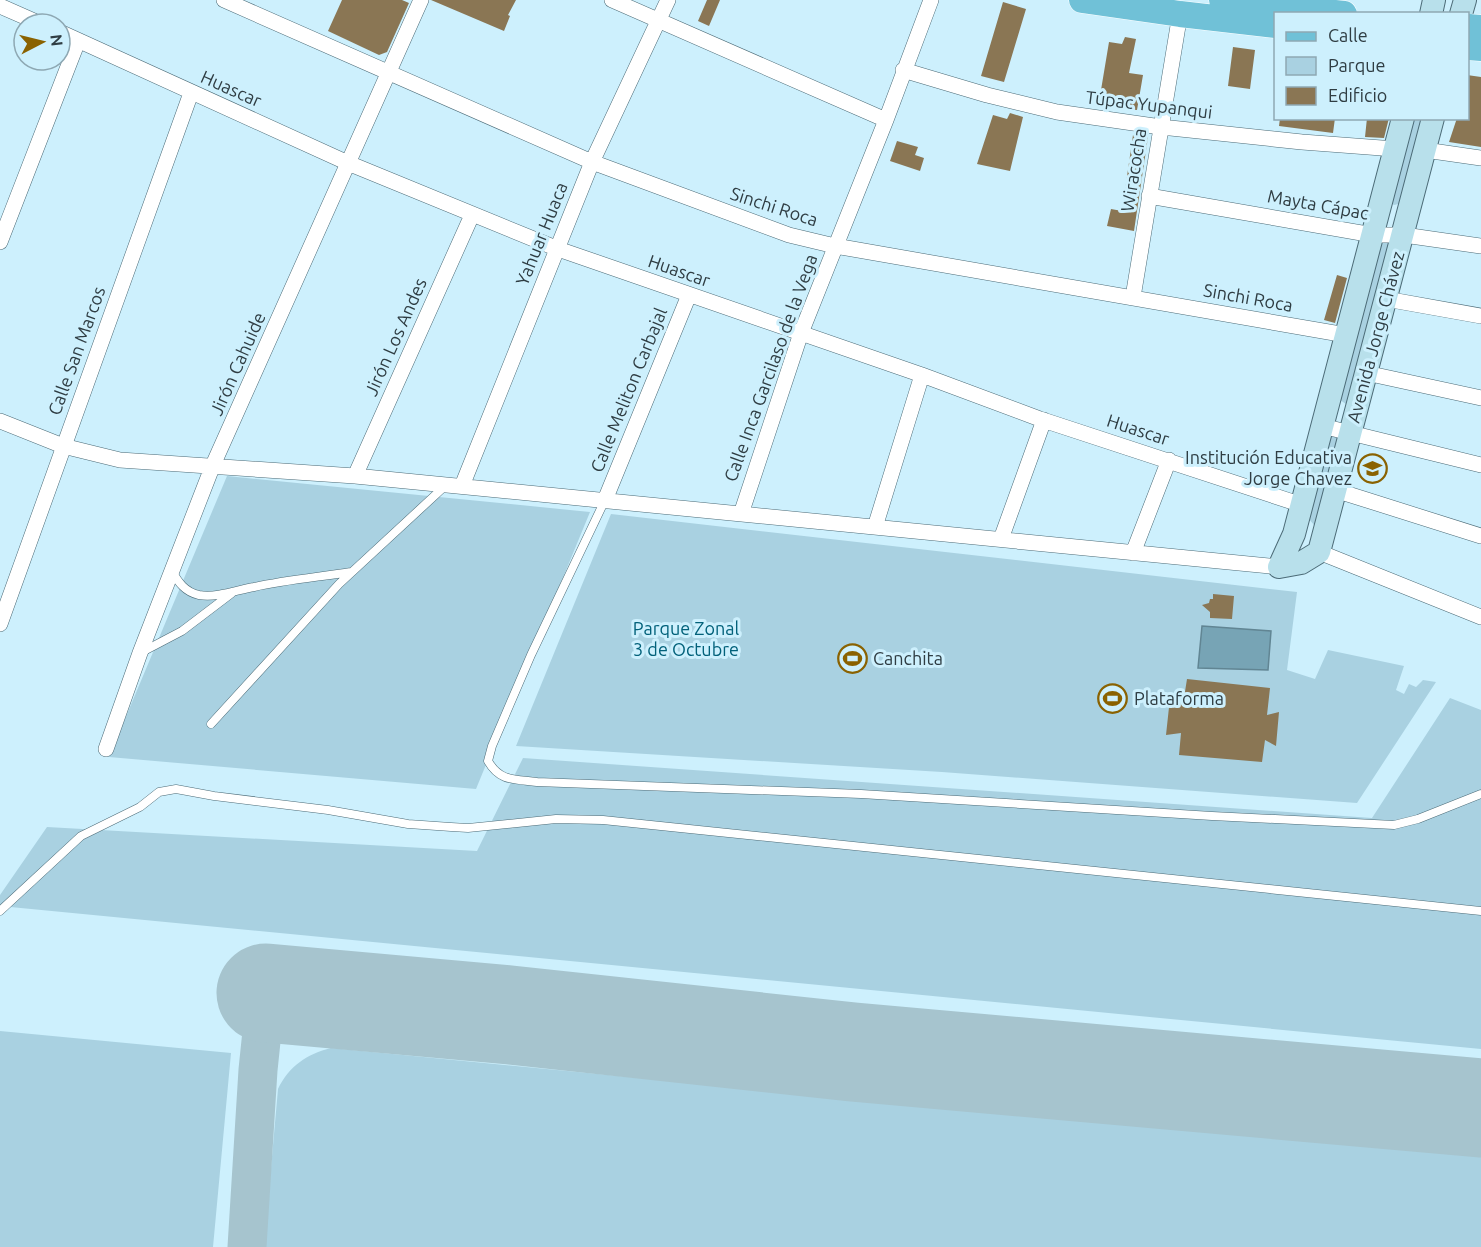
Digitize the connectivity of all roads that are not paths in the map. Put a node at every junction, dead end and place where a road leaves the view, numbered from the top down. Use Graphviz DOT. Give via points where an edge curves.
graph roads {
  1 [pos="224,0"];
  2 [pos="421,0"];
  3 [pos="612,0"];
  4 [pos="668,0"];
  5 [pos="931,0"];
  6 [pos="1082,0"];
  7 [pos="1222,0"];
  8 [pos="1335,10"];
  9 [pos="1180,14"];
  10 [pos="658,21"];
  11 [pos="1274,25"];
  12 [pos="72,38"];
  13 [pos="78,41"];
  14 [pos="903,70"];
  15 [pos="389,71"];
  16 [pos="191,93"];
  17 [pos="886,120"];
  18 [pos="1402,120"];
  19 [pos="1432,120"];
  20 [pos="1161,127"];
  21 [pos="1395,149"];
  22 [pos="1425,150"];
  23 [pos="1481,158"];
  24 [pos="592,162"];
  25 [pos="348,163"];
  26 [pos="1149,195"];
  27 [pos="472,215"];
  28 [pos="1373,234"];
  29 [pos="1404,235"];
  30 [pos="0,242"];
  31 [pos="835,246"];
  32 [pos="1481,246"];
  33 [pos="558,249"];
  34 [pos="689,295"];
  35 [pos="1133,297"];
  36 [pos="1386,299"];
  37 [pos="1481,316"];
  38 [pos="801,333"];
  39 [pos="1346,335"];
  40 [pos="1366,372"];
  41 [pos="922,375"];
  42 [pos="1481,398"];
  43 [pos="1044,420"];
  44 [pos="0,421"];
  45 [pos="1322,426"];
  46 [pos="1350,433"];
  47 [pos="63,446"];
  48 [pos="1169,460"];
  49 [pos="213,465"];
  50 [pos="1481,465"];
  51 [pos="355,476"];
  52 [pos="454,485"];
  53 [pos="1335,490"];
  54 [pos="605,500"];
  55 [pos="1302,505"];
  56 [pos="741,514"];
  57 [pos="875,527"];
  58 [pos="1481,536"];
  59 [pos="1001,539"];
  60 [pos="1319,552"];
  61 [pos="1133,553"];
  62 [pos="1280,567"];
  63 [pos="172,571"];
  64 [pos="352,572"];
  65 [pos="234,592"];
  66 [pos="1481,617"];
  67 [pos="0,624"];
  68 [pos="140,653"];
  69 [pos="211,724"];
  70 [pos="106,749"];
  71 [pos="1481,794"];
  72 [pos="0,911"];
  73 [pos="1481,911"];
  1 -- 15 [label="street, Sinchi Roca"];
  2 -- 15 [label="street, Jirón Cahuide"];
  3 -- 10 [label="street"];
  4 -- 10 [label="street, Yahuar Huaca"];
  5 -- 14 [label="street, Calle Inca Garcilaso de la Vega"];
  6 -- 9 [label="main road"];
  7 -- 8 [label="main road"];
  9 -- 11 [label="main road"];
  9 -- 20 [label="street, Wiracocha"];
  10 -- 17 [label="street"];
  10 -- 24 [label="street, Yahuar Huaca"];
  12 -- 13 [label="street, Huascar"];
  13 -- 16 [label="street, Huascar"];
  13 -- 30 [label="street"];
  14 -- 17 [label="street, Calle Inca Garcilaso de la Vega"];
  14 -- 20 [label="street, Túpac Yupanqui" via="1057,112"];
  15 -- 24 [label="street, Sinchi Roca"];
  15 -- 25 [label="street, Jirón Cahuide"];
  16 -- 25 [label="street, Huascar"];
  16 -- 47 [label="street, Calle San Marcos"];
  17 -- 31 [label="street, Calle Inca Garcilaso de la Vega"];
  18 -- 21 [label="street, Avenida Jorge Chávez"];
  19 -- 22 [label="street, Avenida Jorge Chávez"];
  20 -- 21 [label="street, Túpac Yupanqui"];
  20 -- 26 [label="street, Wiracocha"];
  21 -- 28 [label="street, Avenida Jorge Chávez"];
  22 -- 23 [label="street"];
  22 -- 29 [label="street, Avenida Jorge Chávez"];
  24 -- 31 [label="street, Sinchi Roca" via="789,235"];
  24 -- 33 [label="street, Yahuar Huaca"];
  25 -- 27 [label="street, Huascar"];
  25 -- 49 [label="street, Jirón Cahuide"];
  26 -- 28 [label="street, Mayta Cápac"];
  26 -- 35 [label="street, Wiracocha"];
  27 -- 33 [label="street, Huascar"];
  27 -- 51 [label="street, Jirón Los Andes"];
  28 -- 29 [label="street, Mayta Cápac"];
  28 -- 39 [label="street, Avenida Jorge Chávez"];
  29 -- 32 [label="street, Mayta Cápac"];
  29 -- 36 [label="street, Avenida Jorge Chávez"];
  31 -- 35 [label="street, Sinchi Roca"];
  31 -- 38 [label="street, Calle Inca Garcilaso de la Vega"];
  33 -- 34 [label="street, Huascar"];
  33 -- 52 [label="street, Yahuar Huaca"];
  34 -- 38 [label="street, Huascar"];
  34 -- 54 [label="street, Calle Meliton Carbajal"];
  35 -- 39 [label="street, Sinchi Roca"];
  36 -- 37 [label="street"];
  36 -- 40 [label="street, Avenida Jorge Chávez"];
  38 -- 41 [label="street, Huascar"];
  38 -- 56 [label="street, Calle Inca Garcilaso de la Vega"];
  39 -- 45 [label="street, Avenida Jorge Chávez"];
  40 -- 42 [label="street"];
  40 -- 46 [label="street, Avenida Jorge Chávez"];
  41 -- 43 [label="street, Huascar"];
  41 -- 57 [label="street"];
  43 -- 48 [label="street, Huascar"];
  43 -- 59 [label="street"];
  44 -- 47 [label="street"];
  45 -- 46 [label="street"];
  45 -- 55 [label="street, Avenida Jorge Chávez"];
  46 -- 50 [label="street"];
  46 -- 53 [label="street, Avenida Jorge Chávez"];
  47 -- 49 [label="street" via="120,460"];
  47 -- 67 [label="street, Calle San Marcos"];
  48 -- 55 [label="street, Huascar"];
  48 -- 61 [label="street"];
  49 -- 51 [label="street"];
  49 -- 63 [label="street, Jirón Cahuide"];
  51 -- 52 [label="street"];
  52 -- 54 [label="street"];
  52 -- 64 [label="lane"];
  53 -- 58 [label="street"];
  53 -- 60 [label="street, Avenida Jorge Chávez"];
  54 -- 56 [label="street"];
  54 -- 71 [label="lane" via="492,746 488,761 494,771 506,778 1394,825"];
  55 -- 62 [label="street, Avenida Jorge Chávez"];
  56 -- 57 [label="street"];
  57 -- 59 [label="street"];
  59 -- 61 [label="street"];
  60 -- 62 [label="street" via="1301,563"];
  60 -- 66 [label="street"];
  61 -- 62 [label="street"];
  63 -- 65 [label="lane" via="189,592"];
  63 -- 68 [label="street, Jirón Cahuide"];
  64 -- 65 [label="lane"];
  64 -- 69 [label="lane"];
  65 -- 68 [label="lane" via="182,631"];
  68 -- 70 [label="street, Jirón Cahuide"];
  72 -- 73 [label="lane" via="81,836 140,807 159,792 176,789 408,824 468,828 556,819 603,820"];
}
